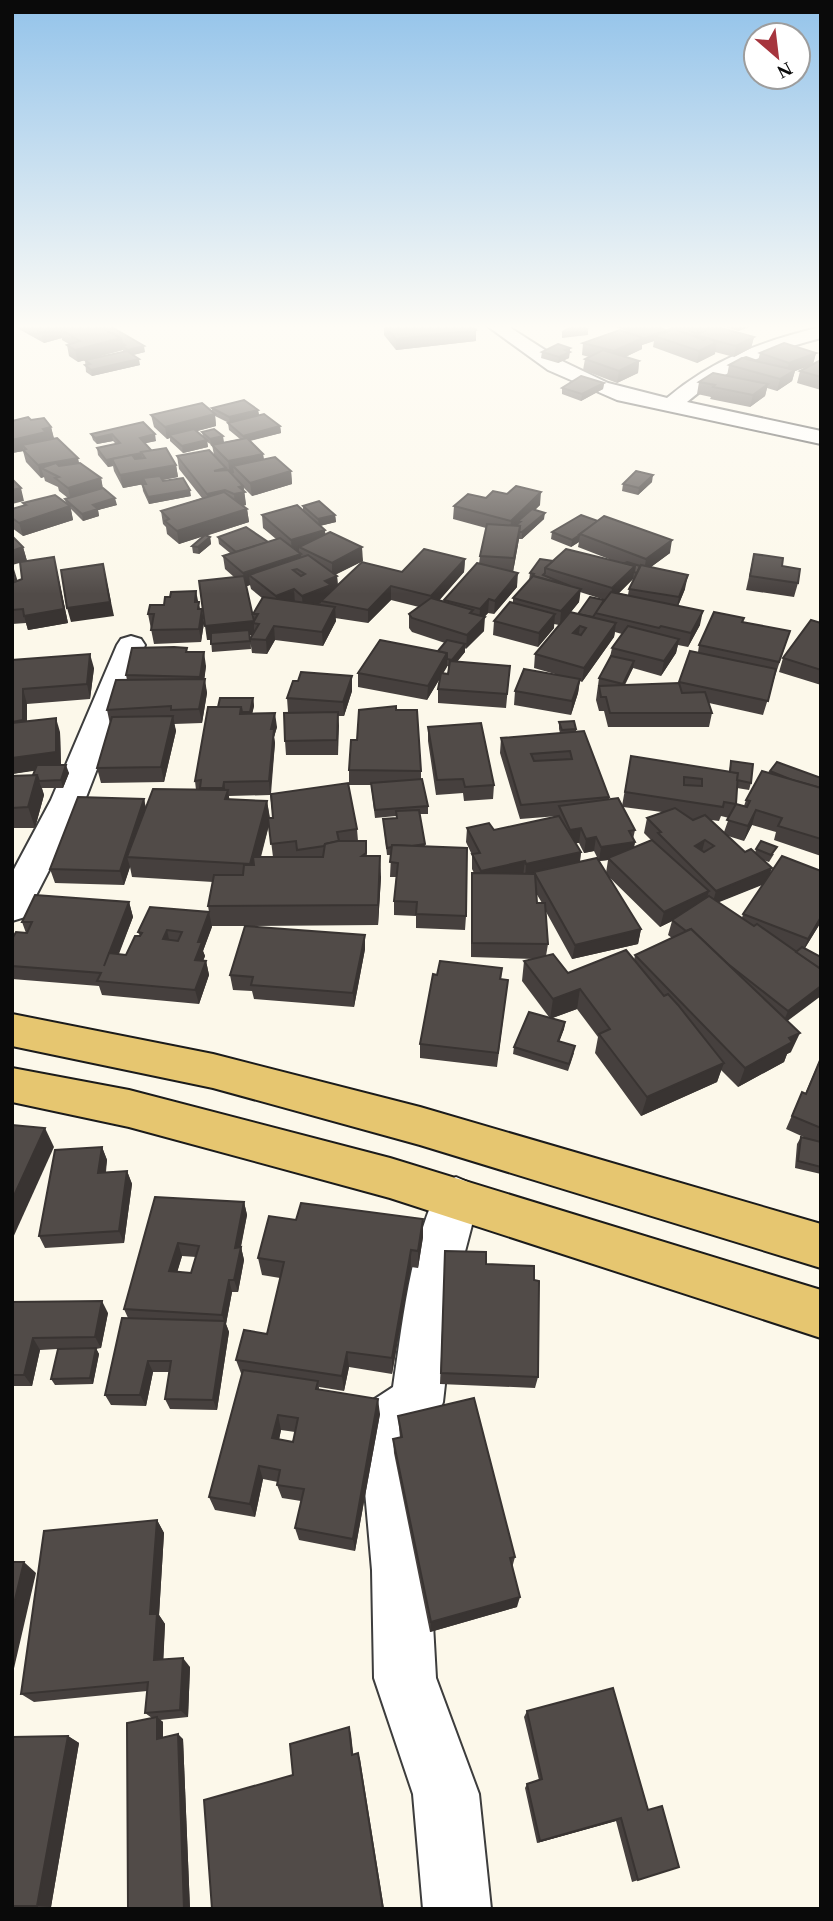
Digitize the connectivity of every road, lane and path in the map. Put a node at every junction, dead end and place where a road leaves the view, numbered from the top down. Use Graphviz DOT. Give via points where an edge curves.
graph roads {
  1 [pos="715,415"];
  2 [pos="821,438"];
  3 [pos="131,645"];
  4 [pos="12,908"];
  5 [pos="12,1030"];
  6 [pos="12,1084"];
  7 [pos="456,1198"];
  8 [pos="821,1246"];
  9 [pos="821,1314"];
  10 [pos="457,1909"];
  1 -- 2 [label="street"];
  3 -- 4 [label="street" via="68,800"];
  5 -- 8 [label="main road" via="213,1071 420,1126"];
  6 -- 7 [label="main road" via="79,1096 333,1160"];
  7 -- 9 [label="main road"];
  7 -- 10 [label="street" via="432,1286 417,1402 386,1423 401,1570 405,1678 446,1794"];
}
